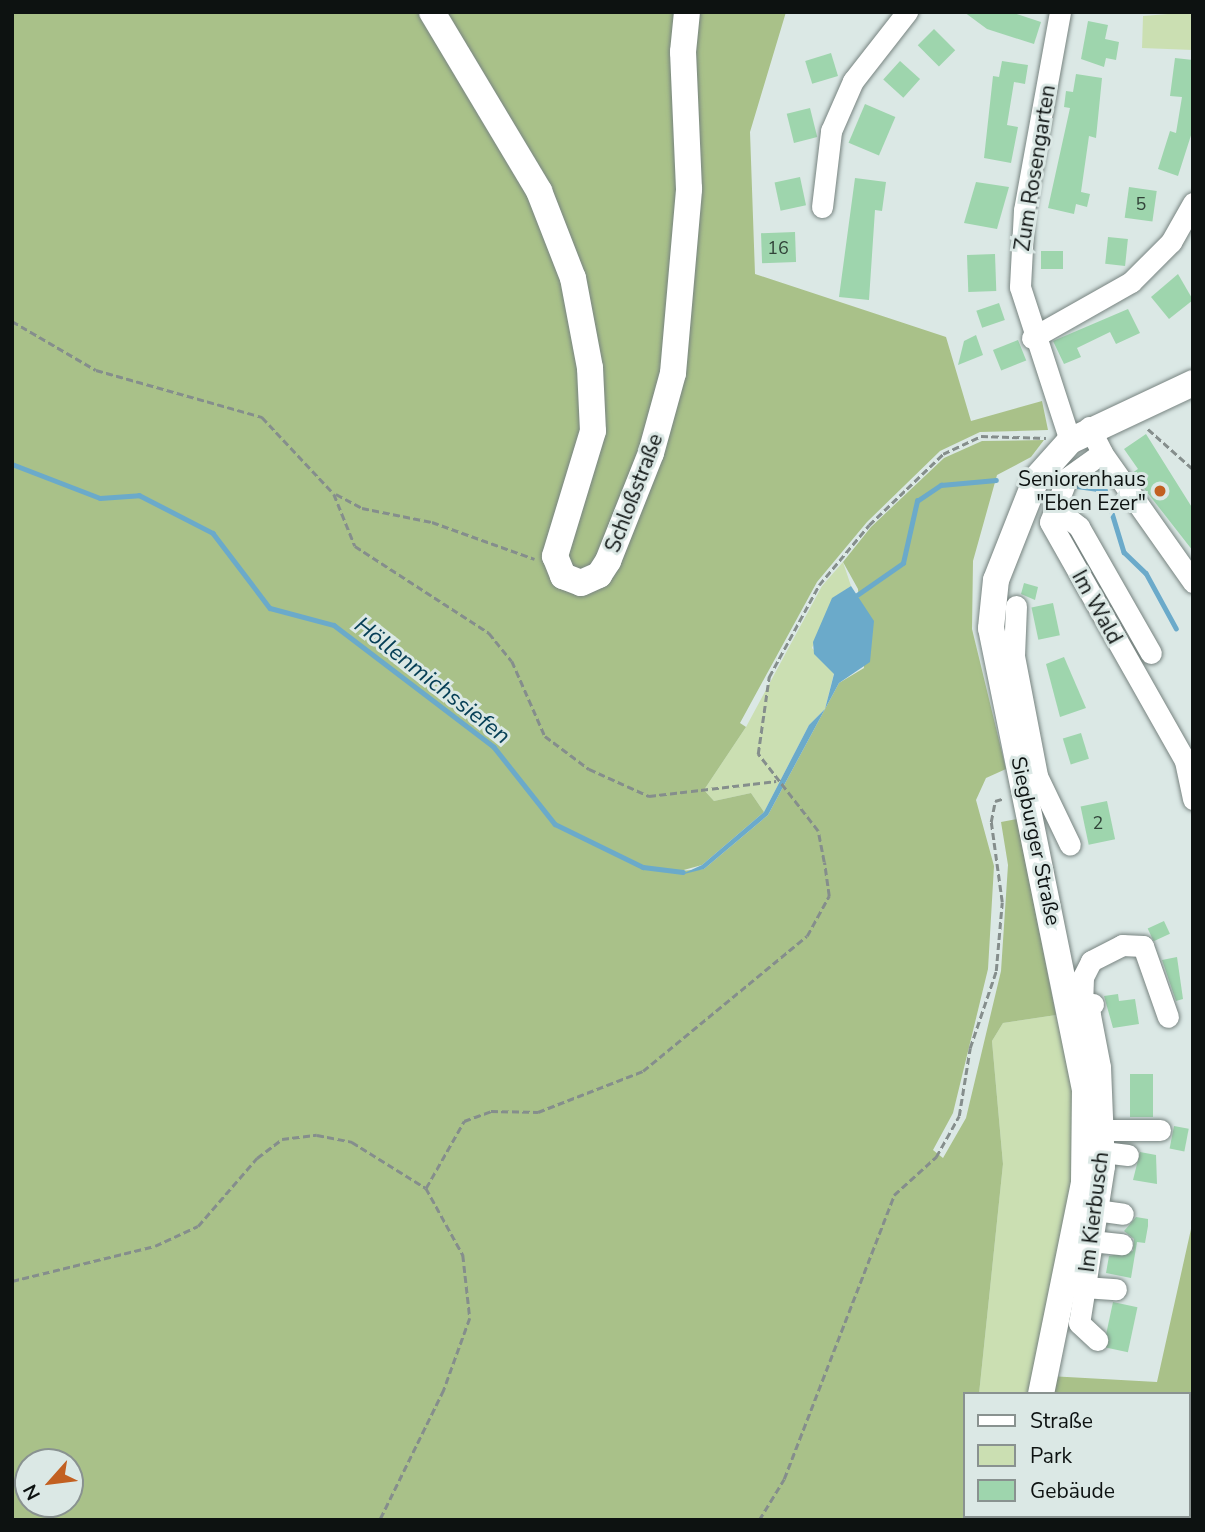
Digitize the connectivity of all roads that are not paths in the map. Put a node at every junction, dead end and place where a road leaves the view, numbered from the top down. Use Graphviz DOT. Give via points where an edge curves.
graph roads {
  1 [pos="432,12"];
  2 [pos="687,12"];
  3 [pos="908,12"];
  4 [pos="1060,12"];
  5 [pos="1193,203"];
  6 [pos="822,207"];
  7 [pos="1032,338"];
  8 [pos="1193,383"];
  9 [pos="1079,434"];
  10 [pos="1102,453"];
  11 [pos="1055,508"];
  12 [pos="1193,582"];
  13 [pos="1016,606"];
  14 [pos="1151,653"];
  15 [pos="1031,783"];
  16 [pos="1193,799"];
  17 [pos="1070,845"];
  18 [pos="1084,1004"];
  19 [pos="1168,1017"];
  20 [pos="1160,1130"];
  21 [pos="1102,1141"];
  22 [pos="1128,1155"];
  23 [pos="1096,1210"];
  24 [pos="1123,1214"];
  25 [pos="1091,1241"];
  26 [pos="1122,1244"];
  27 [pos="1084,1287"];
  28 [pos="1116,1289"];
  29 [pos="1097,1340"];
  30 [pos="1041,1392"];
  1 -- 2 [label="main road, Schloßstraße" via="546,205 580,303 593,431 556,549 557,568 581,583 606,566 666,403 689,189 683,52"];
  3 -- 6 [label="street" via="853,81 831,131"];
  4 -- 7 [label="street, Zum Rosengarten" via="1020,250 1020,288"];
  5 -- 7 [label="street" via="1171,242 1132,282"];
  7 -- 9 [label="street, Zum Rosengarten"];
  8 -- 9 [label="main road, Siegburger Straße"];
  9 -- 10 [label="street"];
  9 -- 15 [label="main road, Siegburger Straße" via="1036,480 996,580 991,628"];
  10 -- 11 [label="street" via="1067,478"];
  10 -- 12 [label="street"];
  11 -- 14 [label="street" via="1079,527"];
  11 -- 16 [label="street, Im Wald" via="1050,522 1185,761"];
  13 -- 15 [label="street" via="1014,656"];
  15 -- 17 [label="street"];
  15 -- 18 [label="main road, Siegburger Straße"];
  18 -- 19 [label="street" via="1091,961 1122,945 1143,946"];
  18 -- 21 [label="street, Im Kierbusch" via="1100,1067"];
  18 -- 30 [label="main road, Siegburger Straße" via="1084,1183"];
  20 -- 21 [label="street"];
  21 -- 22 [label="street"];
  21 -- 23 [label="street, Im Kierbusch"];
  23 -- 24 [label="street"];
  23 -- 25 [label="street, Im Kierbusch"];
  25 -- 26 [label="street"];
  25 -- 27 [label="street, Im Kierbusch"];
  27 -- 28 [label="street"];
  27 -- 29 [label="street, Im Kierbusch" via="1079,1323"];
}
